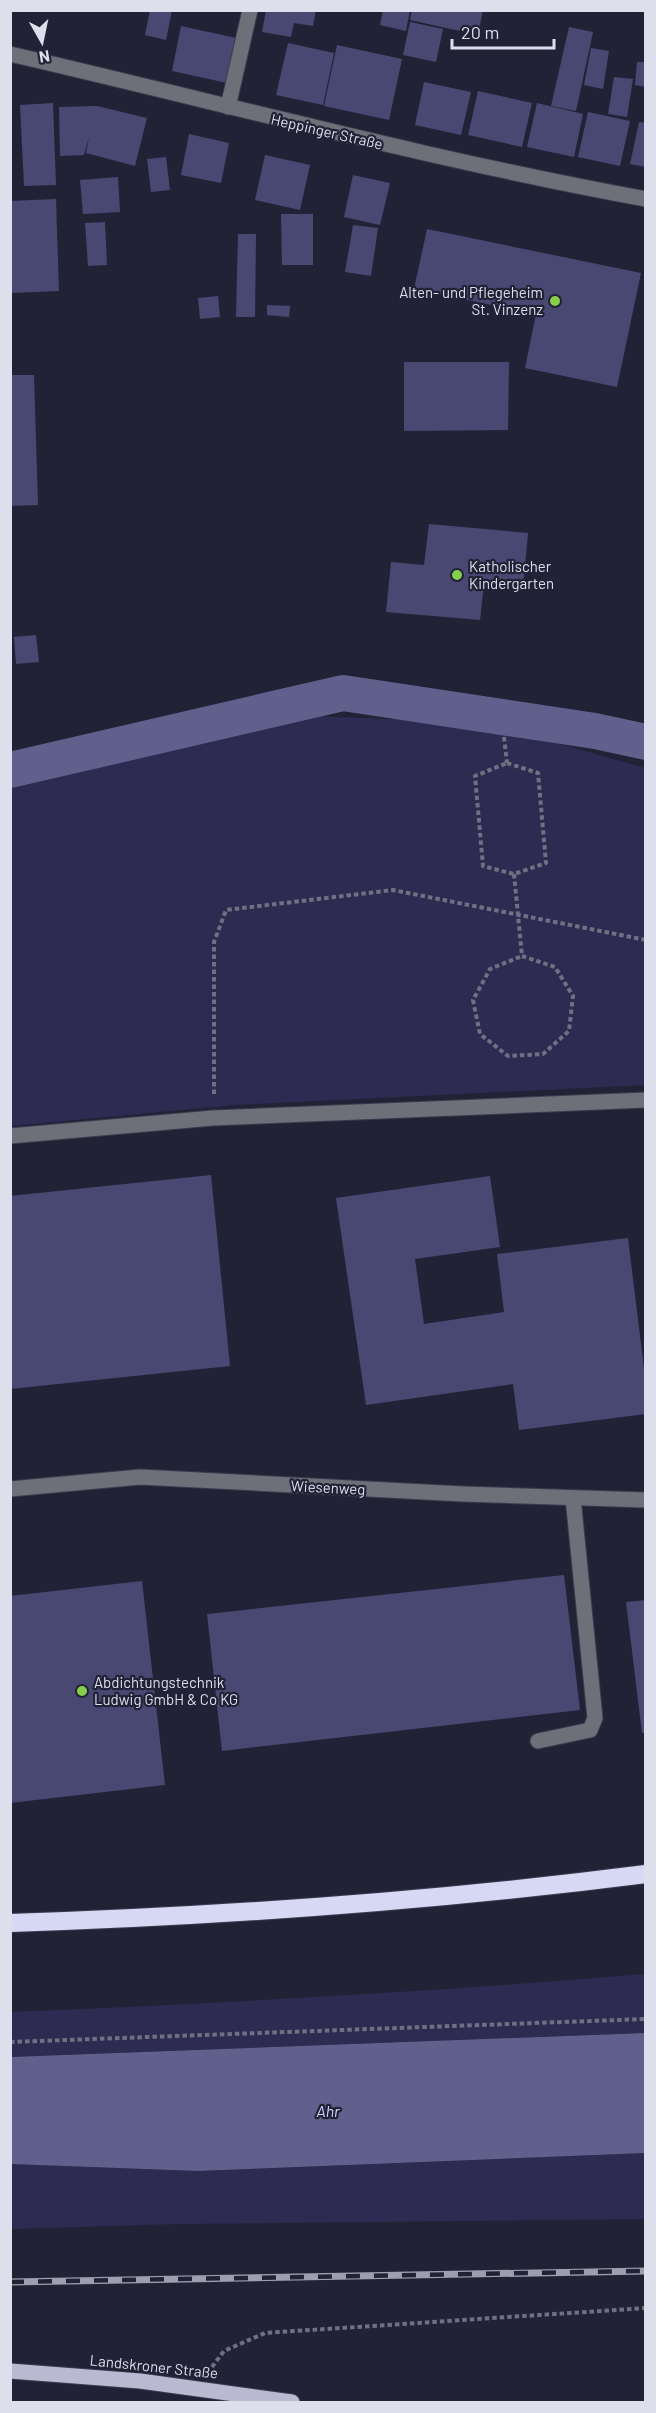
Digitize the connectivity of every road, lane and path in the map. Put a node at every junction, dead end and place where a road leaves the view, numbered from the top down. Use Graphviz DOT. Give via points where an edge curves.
graph roads {
  1 [pos="250,10"];
  2 [pos="10,54"];
  3 [pos="228,107"];
  4 [pos="645,199"];
  5 [pos="504,737"];
  6 [pos="507,763"];
  7 [pos="514,874"];
  8 [pos="518,915"];
  9 [pos="645,940"];
  10 [pos="522,956"];
  11 [pos="645,1100"];
  12 [pos="213,1118"];
  13 [pos="10,1136"];
  14 [pos="10,1489"];
  15 [pos="573,1498"];
  16 [pos="645,1500"];
  17 [pos="538,1741"];
  18 [pos="645,1874"];
  19 [pos="10,1923"];
  20 [pos="645,2019"];
  21 [pos="10,2042"];
  22 [pos="645,2308"];
  23 [pos="10,2371"];
  24 [pos="199,2387"];
  25 [pos="292,2403"];
  1 -- 3 [label="street"];
  2 -- 3 [label="street, Heppinger Straße"];
  3 -- 4 [label="street, Heppinger Straße" via="357,139"];
  5 -- 6 [label="path"];
  6 -- 7 [label="path" via="538,773 546,863"];
  6 -- 7 [label="path" via="475,776 483,866"];
  7 -- 8 [label="path"];
  8 -- 9 [label="path"];
  8 -- 10 [label="path"];
  8 -- 12 [label="path" via="393,890 226,910 214,942"];
  10 -- 10 [label="path" via="555,967 573,996 569,1031 543,1054 508,1056 480,1034 473,1000 490,969"];
  11 -- 12 [label="street"];
  12 -- 13 [label="street"];
  14 -- 15 [label="street, Wiesenweg" via="140,1476"];
  15 -- 16 [label="street, Wiesenweg"];
  15 -- 17 [label="street" via="595,1718 590,1731"];
  18 -- 19 [label="highway" via="401,1901"];
  20 -- 21 [label="path"];
  22 -- 24 [label="path" via="265,2333 224,2351"];
  23 -- 24 [label="main road, Landskroner Straße"];
  24 -- 25 [label="main road, Landskroner Straße"];
}
